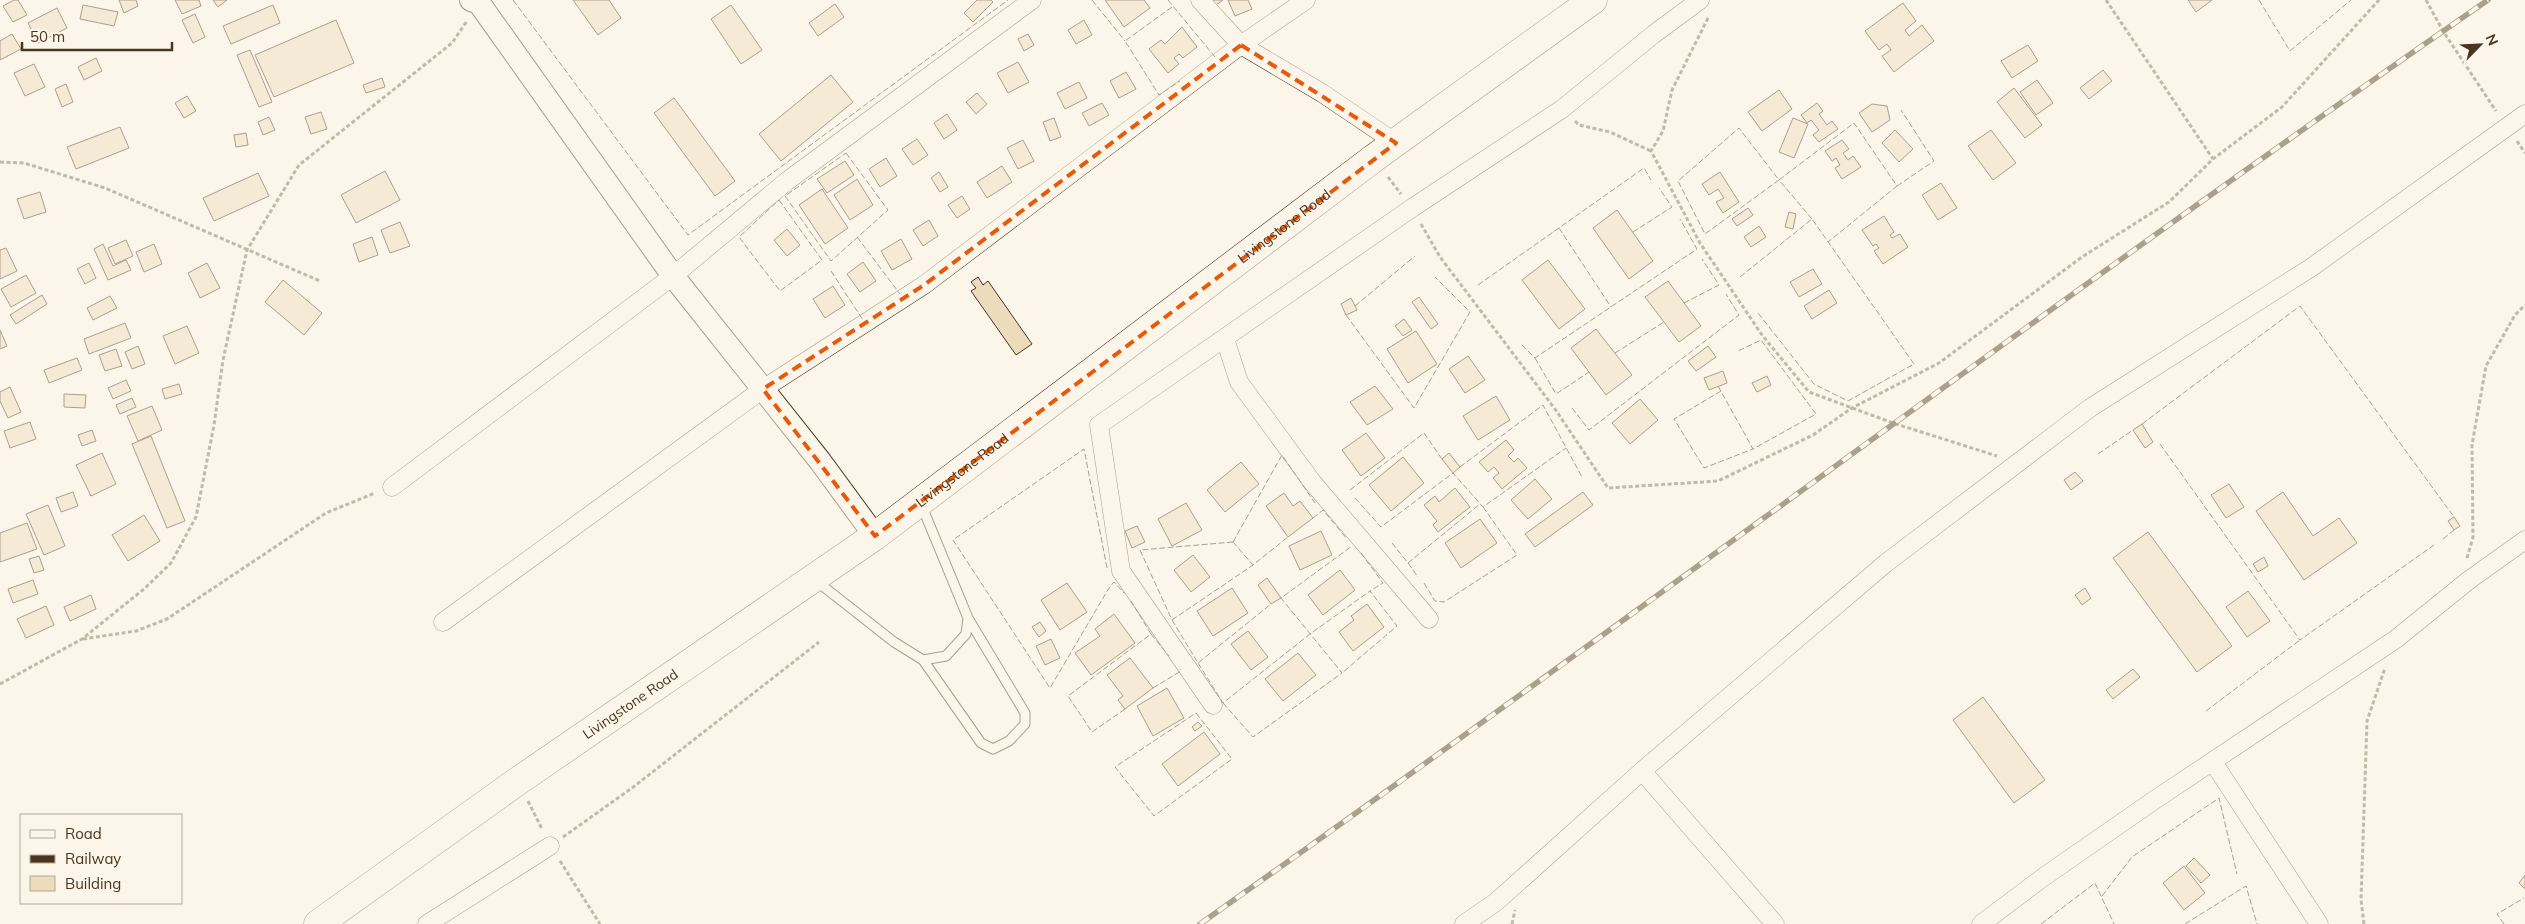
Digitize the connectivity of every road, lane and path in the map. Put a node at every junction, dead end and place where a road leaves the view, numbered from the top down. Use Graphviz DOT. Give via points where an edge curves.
graph roads {
  1 [pos="1032,0"];
  2 [pos="1200,0"];
  3 [pos="1306,0"];
  4 [pos="1593,0"];
  5 [pos="2106,0"];
  6 [pos="2379,0"];
  7 [pos="2426,0"];
  8 [pos="478,1"];
  9 [pos="1705,7"];
  10 [pos="1241,45"];
  11 [pos="1562,109"];
  12 [pos="2525,114"];
  13 [pos="2508,128"];
  14 [pos="1385,150"];
  15 [pos="1651,151"];
  16 [pos="2525,153"];
  17 [pos="2213,160"];
  18 [pos="0,162"];
  19 [pos="1412,208"];
  20 [pos="247,250"];
  21 [pos="673,276"];
  22 [pos="320,281"];
  23 [pos="2525,305"];
  24 [pos="1225,338"];
  25 [pos="763,389"];
  26 [pos="1852,408"];
  27 [pos="2020,462"];
  28 [pos="392,487"];
  29 [pos="920,502"];
  30 [pos="875,536"];
  31 [pos="2525,540"];
  32 [pos="814,578"];
  33 [pos="2470,580"];
  34 [pos="968,618"];
  35 [pos="1429,619"];
  36 [pos="443,622"];
  37 [pos="82,639"];
  38 [pos="2396,639"];
  39 [pos="819,642"];
  40 [pos="923,660"];
  41 [pos="0,684"];
  42 [pos="1213,705"];
  43 [pos="2213,762"];
  44 [pos="1642,771"];
  45 [pos="550,846"];
  46 [pos="318,924"];
  47 [pos="427,924"];
  48 [pos="1464,924"];
  49 [pos="1775,924"];
  50 [pos="1981,924"];
  51 [pos="2319,924"];
  52 [pos="2364,924"];
  1 -- 21 [label="street" via="787,181"];
  2 -- 10 [label="street"];
  3 -- 10 [label="street"];
  4 -- 14 [label="highway, Livingstone Road"];
  5 -- 17 [label="path"];
  6 -- 17 [label="path" via="2282,108"];
  7 -- 13 [label="path"];
  8 -- 20 [label="path" via="452,43 300,165"];
  8 -- 21 [label="street"];
  9 -- 11 [label="street" via="1654,34"];
  9 -- 15 [label="path" via="1672,90 1663,131"];
  10 -- 14 [label="street" via="1322,93"];
  10 -- 25 [label="street" via="924,285"];
  11 -- 15 [label="path" via="1579,125 1610,132"];
  11 -- 19 [label="street"];
  12 -- 13 [label="street"];
  13 -- 16 [label="path"];
  13 -- 27 [label="street" via="2312,268 2090,408"];
  14 -- 19 [label="path"];
  14 -- 29 [label="highway, Livingstone Road"];
  15 -- 26 [label="path" via="1700,243 1762,335 1808,392"];
  17 -- 26 [label="path" via="2169,202 2082,257 1939,363"];
  18 -- 20 [label="path" via="24,163 105,188"];
  19 -- 24 [label="street"];
  19 -- 26 [label="path" via="1440,257 1554,409 1608,488 1718,481 1813,434"];
  20 -- 22 [label="path"];
  20 -- 37 [label="path" via="223,360 196,517 171,563"];
  21 -- 25 [label="street"];
  21 -- 28 [label="street"];
  23 -- 33 [label="path" via="2486,366 2472,445 2474,537 2466,562"];
  24 -- 35 [label="street" via="1239,382 1313,483"];
  24 -- 42 [label="street" via="1099,425 1121,571"];
  25 -- 30 [label="street"];
  25 -- 36 [label="street"];
  26 -- 27 [label="path"];
  27 -- 44 [label="street" via="1886,563"];
  28 -- 37 [label="path" via="326,513 167,619 136,631"];
  29 -- 30 [label="highway, Livingstone Road"];
  29 -- 34 [label="lane"];
  30 -- 32 [label="highway, Livingstone Road"];
  31 -- 33 [label="street"];
  32 -- 40 [label="lane" via="894,642"];
  32 -- 46 [label="highway, Livingstone Road" via="518,781"];
  33 -- 38 [label="street"];
  34 -- 40 [label="lane" via="966,634 946,656"];
  34 -- 40 [label="lane" via="1025,713 1025,724 1009,741 993,749 981,743"];
  37 -- 41 [label="path"];
  38 -- 43 [label="street"];
  38 -- 52 [label="path" via="2367,721 2361,900"];
  39 -- 45 [label="path" via="632,788"];
  43 -- 50 [label="street" via="2061,865"];
  43 -- 51 [label="street"];
  44 -- 48 [label="street" via="1496,902"];
  44 -- 49 [label="street"];
  45 -- 47 [label="street"];
}
